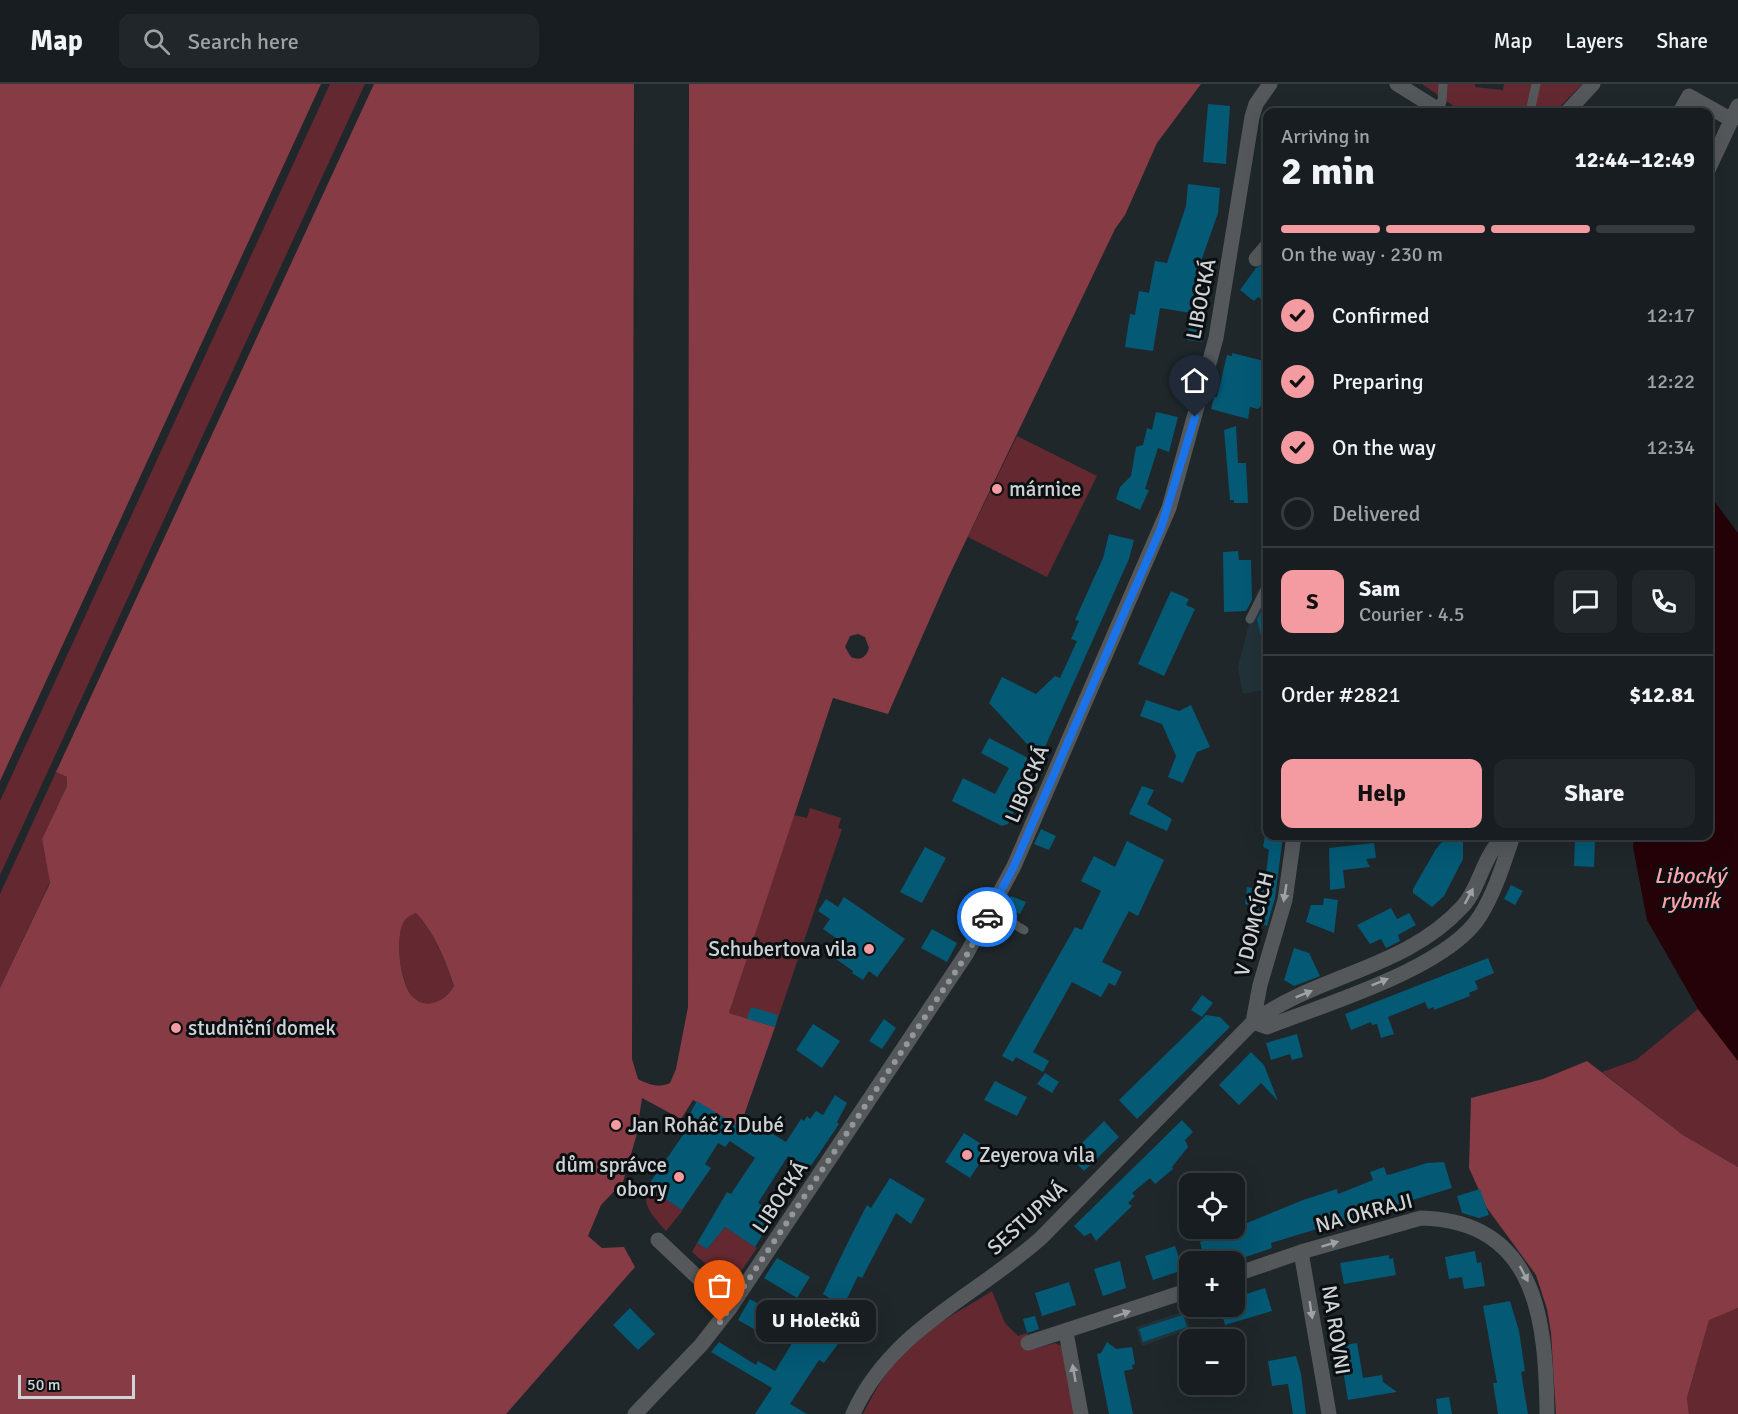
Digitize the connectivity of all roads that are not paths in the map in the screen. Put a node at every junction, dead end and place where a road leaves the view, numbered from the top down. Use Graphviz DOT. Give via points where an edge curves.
graph roads {
  1 [pos="1270,84"];
  2 [pos="1397,84"];
  3 [pos="1443,84"];
  4 [pos="1536,84"];
  5 [pos="1591,85"];
  6 [pos="1431,108"];
  7 [pos="1437,108"];
  8 [pos="1531,108"];
  9 [pos="1571,108"];
  10 [pos="1682,108"];
  11 [pos="1735,113"];
  12 [pos="1713,159"];
  13 [pos="1263,251"];
  14 [pos="1256,259"];
  15 [pos="1263,594"];
  16 [pos="1250,619"];
  17 [pos="1293,840"];
  18 [pos="1502,840"];
  19 [pos="1511,840"];
  20 [pos="992,907"];
  21 [pos="1024,930"];
  22 [pos="1253,1022"];
  23 [pos="658,1240"];
  24 [pos="1302,1252"];
  25 [pos="1245,1271"];
  26 [pos="1179,1294"];
  27 [pos="730,1308"];
  28 [pos="1066,1332"];
  29 [pos="1028,1343"];
  30 [pos="635,1414"];
  31 [pos="853,1414"];
  32 [pos="1081,1414"];
  33 [pos="1329,1414"];
  34 [pos="1547,1414"];
  1 -- 20 [label="street, LIBOCKÁ" via="1252,117 1216,338 1169,508 1014,866"];
  2 -- 6 [label="street"];
  3 -- 7 [label="lane" via="1442,102"];
  4 -- 8 [label="lane"];
  5 -- 9 [label="street"];
  10 -- 11 [label="street" via="1689,96"];
  11 -- 12 [label="street"];
  13 -- 14 [label="street"];
  15 -- 16 [label="lane"];
  17 -- 22 [label="street, V DOMCÍCH, one-way" via="1285,900"];
  22 -- 18 [label="street, SESTUPNÁ, one-way" via="1275,1005 1378,965 1418,944 1464,905 1491,852"];
  22 -- 19 [label="street, one-way" via="1267,1028 1427,963 1456,943 1480,917"];
  20 -- 21 [label="lane"];
  20 -- 27 [label="street, LIBOCKÁ" via="968,953"];
  22 -- 31 [label="street, SESTUPNÁ" via="1041,1238 902,1345 877,1374"];
  23 -- 27 [label="street"];
  24 -- 25 [label="street, NA OKRAJI"];
  24 -- 33 [label="street, NA ROVNI, one-way"];
  24 -- 34 [label="street, NA OKRAJI, one-way" via="1421,1218 1457,1222 1498,1242 1520,1266 1533,1294 1542,1334"];
  28 -- 26 [label="street, one-way"];
  27 -- 30 [label="street, LIBOCKÁ" via="701,1345"];
  28 -- 29 [label="street"];
  32 -- 28 [label="street, one-way"];
}
